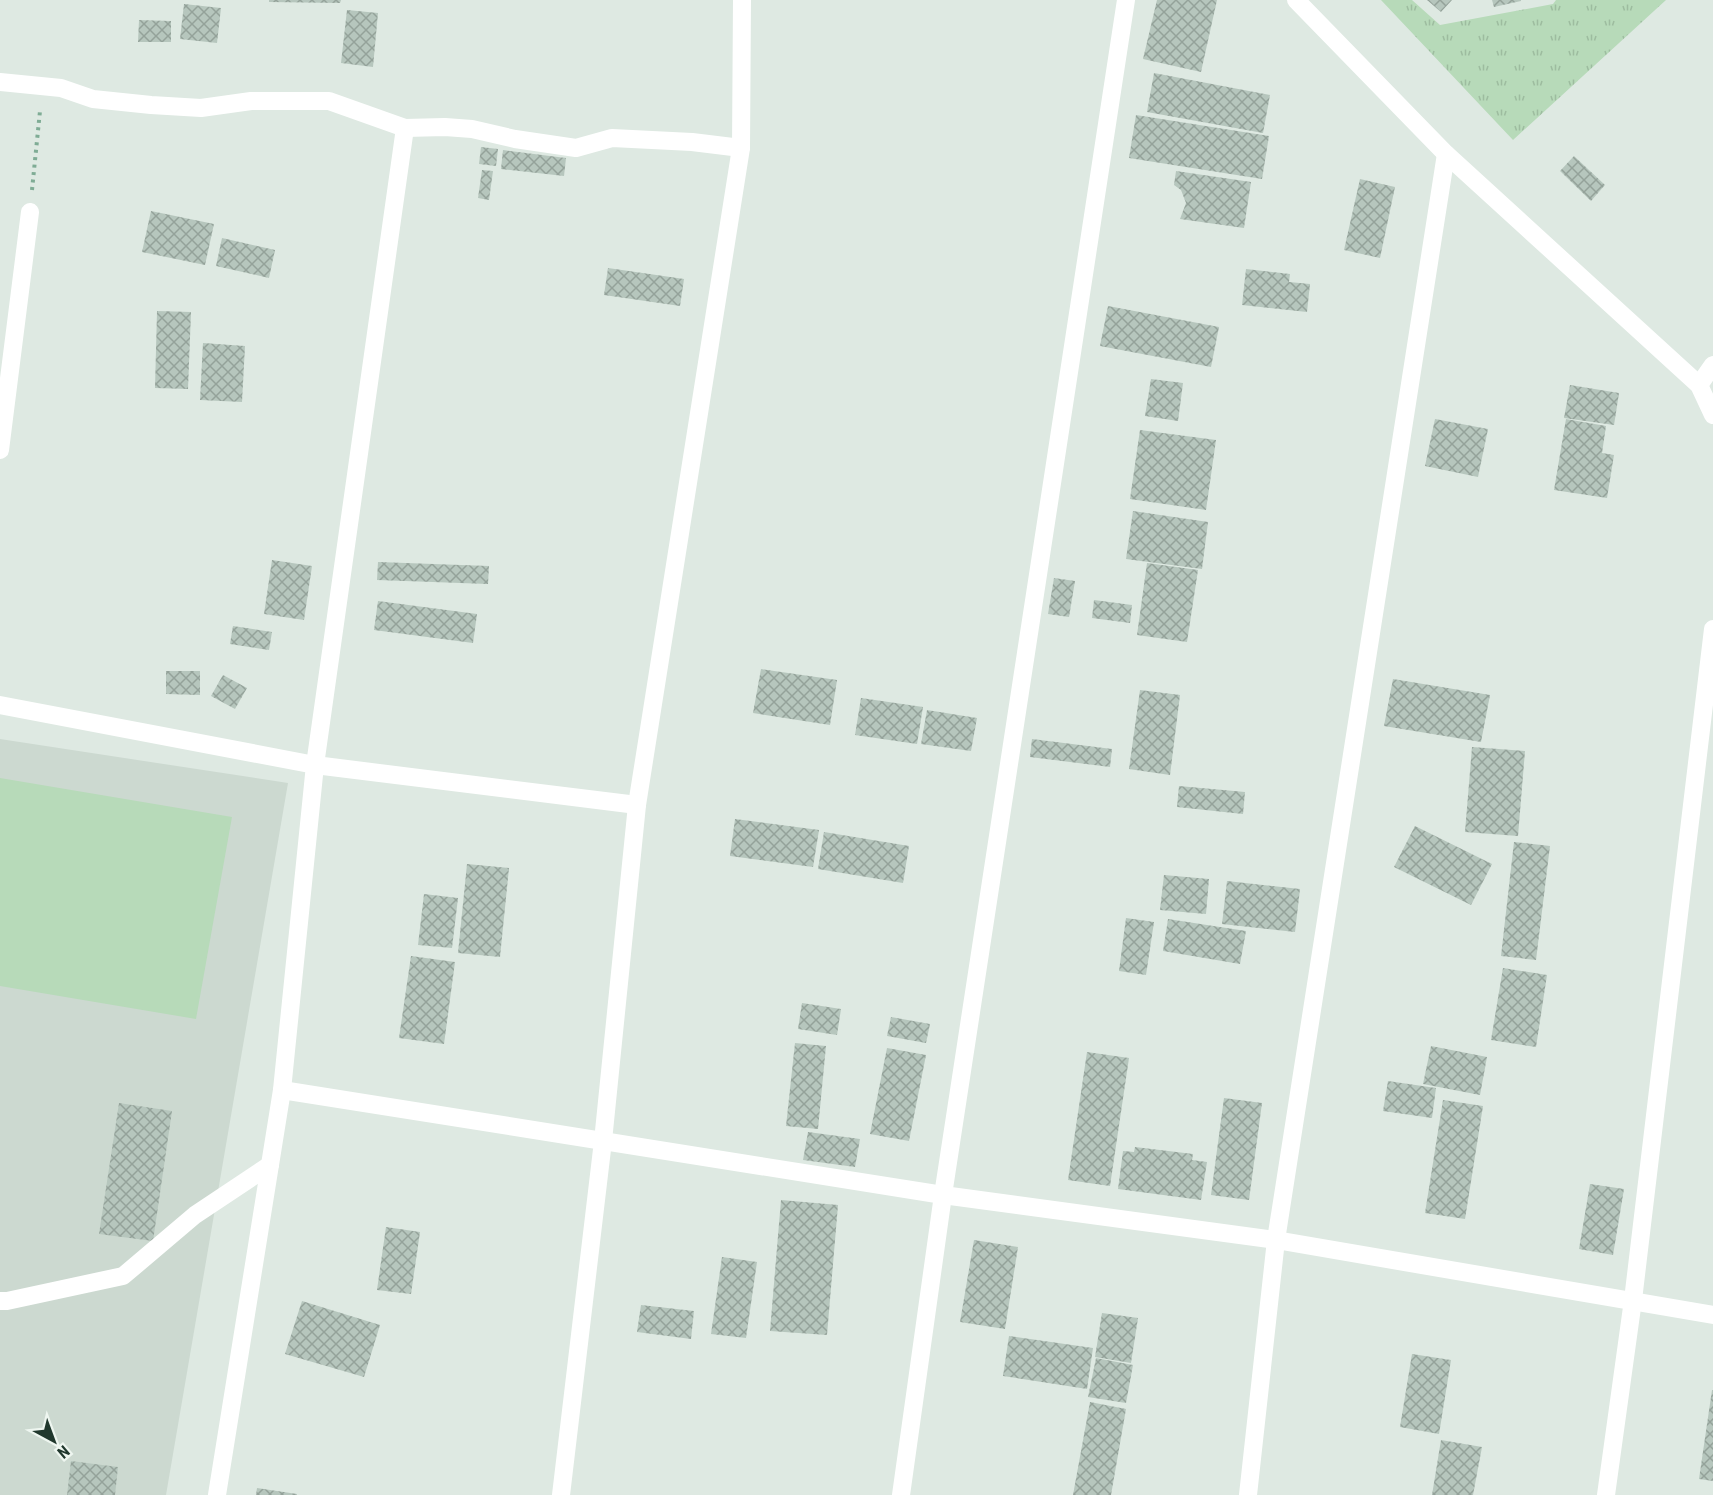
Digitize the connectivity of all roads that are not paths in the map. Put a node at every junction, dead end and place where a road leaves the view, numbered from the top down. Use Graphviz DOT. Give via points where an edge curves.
graph roads {
  1 [pos="742,0"];
  2 [pos="1126,0"];
  3 [pos="1296,0"];
  4 [pos="0,82"];
  5 [pos="405,129"];
  6 [pos="741,148"];
  7 [pos="1446,154"];
  8 [pos="30,212"];
  9 [pos="1713,365"];
  10 [pos="1699,386"];
  11 [pos="1713,415"];
  12 [pos="0,450"];
  13 [pos="1713,629"];
  14 [pos="0,705"];
  15 [pos="315,765"];
  16 [pos="638,805"];
  17 [pos="282,1090"];
  18 [pos="603,1141"];
  19 [pos="270,1165"];
  20 [pos="943,1195"];
  21 [pos="1276,1240"];
  22 [pos="1633,1300"];
  23 [pos="0,1301"];
  24 [pos="1713,1315"];
  25 [pos="217,1495"];
  26 [pos="561,1495"];
  27 [pos="901,1495"];
  28 [pos="1248,1495"];
  29 [pos="1606,1495"];
  1 -- 6 [label="street"];
  2 -- 20 [label="street"];
  3 -- 7 [label="street"];
  4 -- 5 [label="street" via="61,88 93,99 191,107 251,101 329,101"];
  5 -- 6 [label="street" via="472,129 515,140 576,148 612,138"];
  5 -- 15 [label="street"];
  6 -- 16 [label="street"];
  7 -- 10 [label="street"];
  7 -- 21 [label="street"];
  8 -- 12 [label="street"];
  9 -- 10 [label="street"];
  10 -- 11 [label="street"];
  13 -- 22 [label="street"];
  14 -- 15 [label="street"];
  15 -- 16 [label="street"];
  15 -- 17 [label="street"];
  16 -- 18 [label="street"];
  17 -- 18 [label="street"];
  17 -- 19 [label="street"];
  18 -- 20 [label="street"];
  18 -- 26 [label="street"];
  19 -- 23 [label="street" via="195,1215 123,1276"];
  19 -- 25 [label="street"];
  20 -- 21 [label="street"];
  20 -- 27 [label="street"];
  21 -- 22 [label="street"];
  21 -- 28 [label="street"];
  22 -- 24 [label="street"];
  22 -- 29 [label="street"];
}
